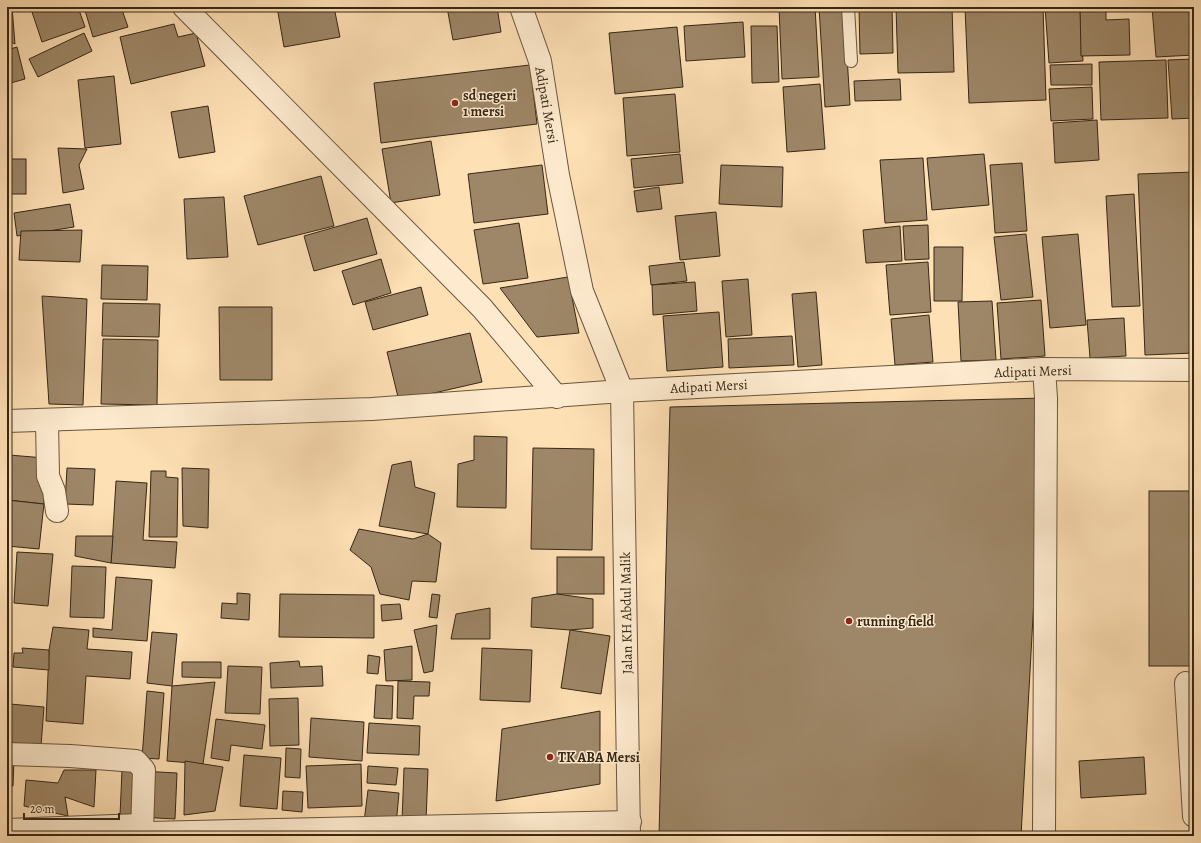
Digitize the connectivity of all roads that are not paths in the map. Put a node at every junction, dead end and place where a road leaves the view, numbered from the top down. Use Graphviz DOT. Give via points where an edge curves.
graph roads {
  1 [pos="184,7"];
  2 [pos="521,7"];
  3 [pos="848,7"];
  4 [pos="852,61"];
  5 [pos="1044,369"];
  6 [pos="1194,370"];
  7 [pos="631,390"];
  8 [pos="557,397"];
  9 [pos="7,421"];
  10 [pos="47,421"];
  11 [pos="57,511"];
  12 [pos="1186,683"];
  13 [pos="7,754"];
  14 [pos="1194,816"];
  15 [pos="141,825"];
  16 [pos="630,829"];
  17 [pos="7,830"];
  18 [pos="248,834"];
  19 [pos="1044,836"];
  1 -- 8 [label="street" via="482,308"];
  2 -- 7 [label="street, Adipati Mersi" via="540,61 558,175 582,291"];
  3 -- 4 [label="lane"];
  5 -- 6 [label="street, Adipati Mersi"];
  5 -- 7 [label="street, Adipati Mersi"];
  5 -- 19 [label="street"];
  7 -- 8 [label="street"];
  7 -- 16 [label="street, Jalan KH Abdul Malik"];
  8 -- 10 [label="street" via="372,409"];
  9 -- 10 [label="street"];
  10 -- 11 [label="street" via="48,476 54,491"];
  12 -- 14 [label="street"];
  13 -- 15 [label="street" via="136,761 144,770"];
  15 -- 17 [label="street"];
  15 -- 18 [label="street" via="142,830 149,833"];
  16 -- 18 [label="street"];
}
